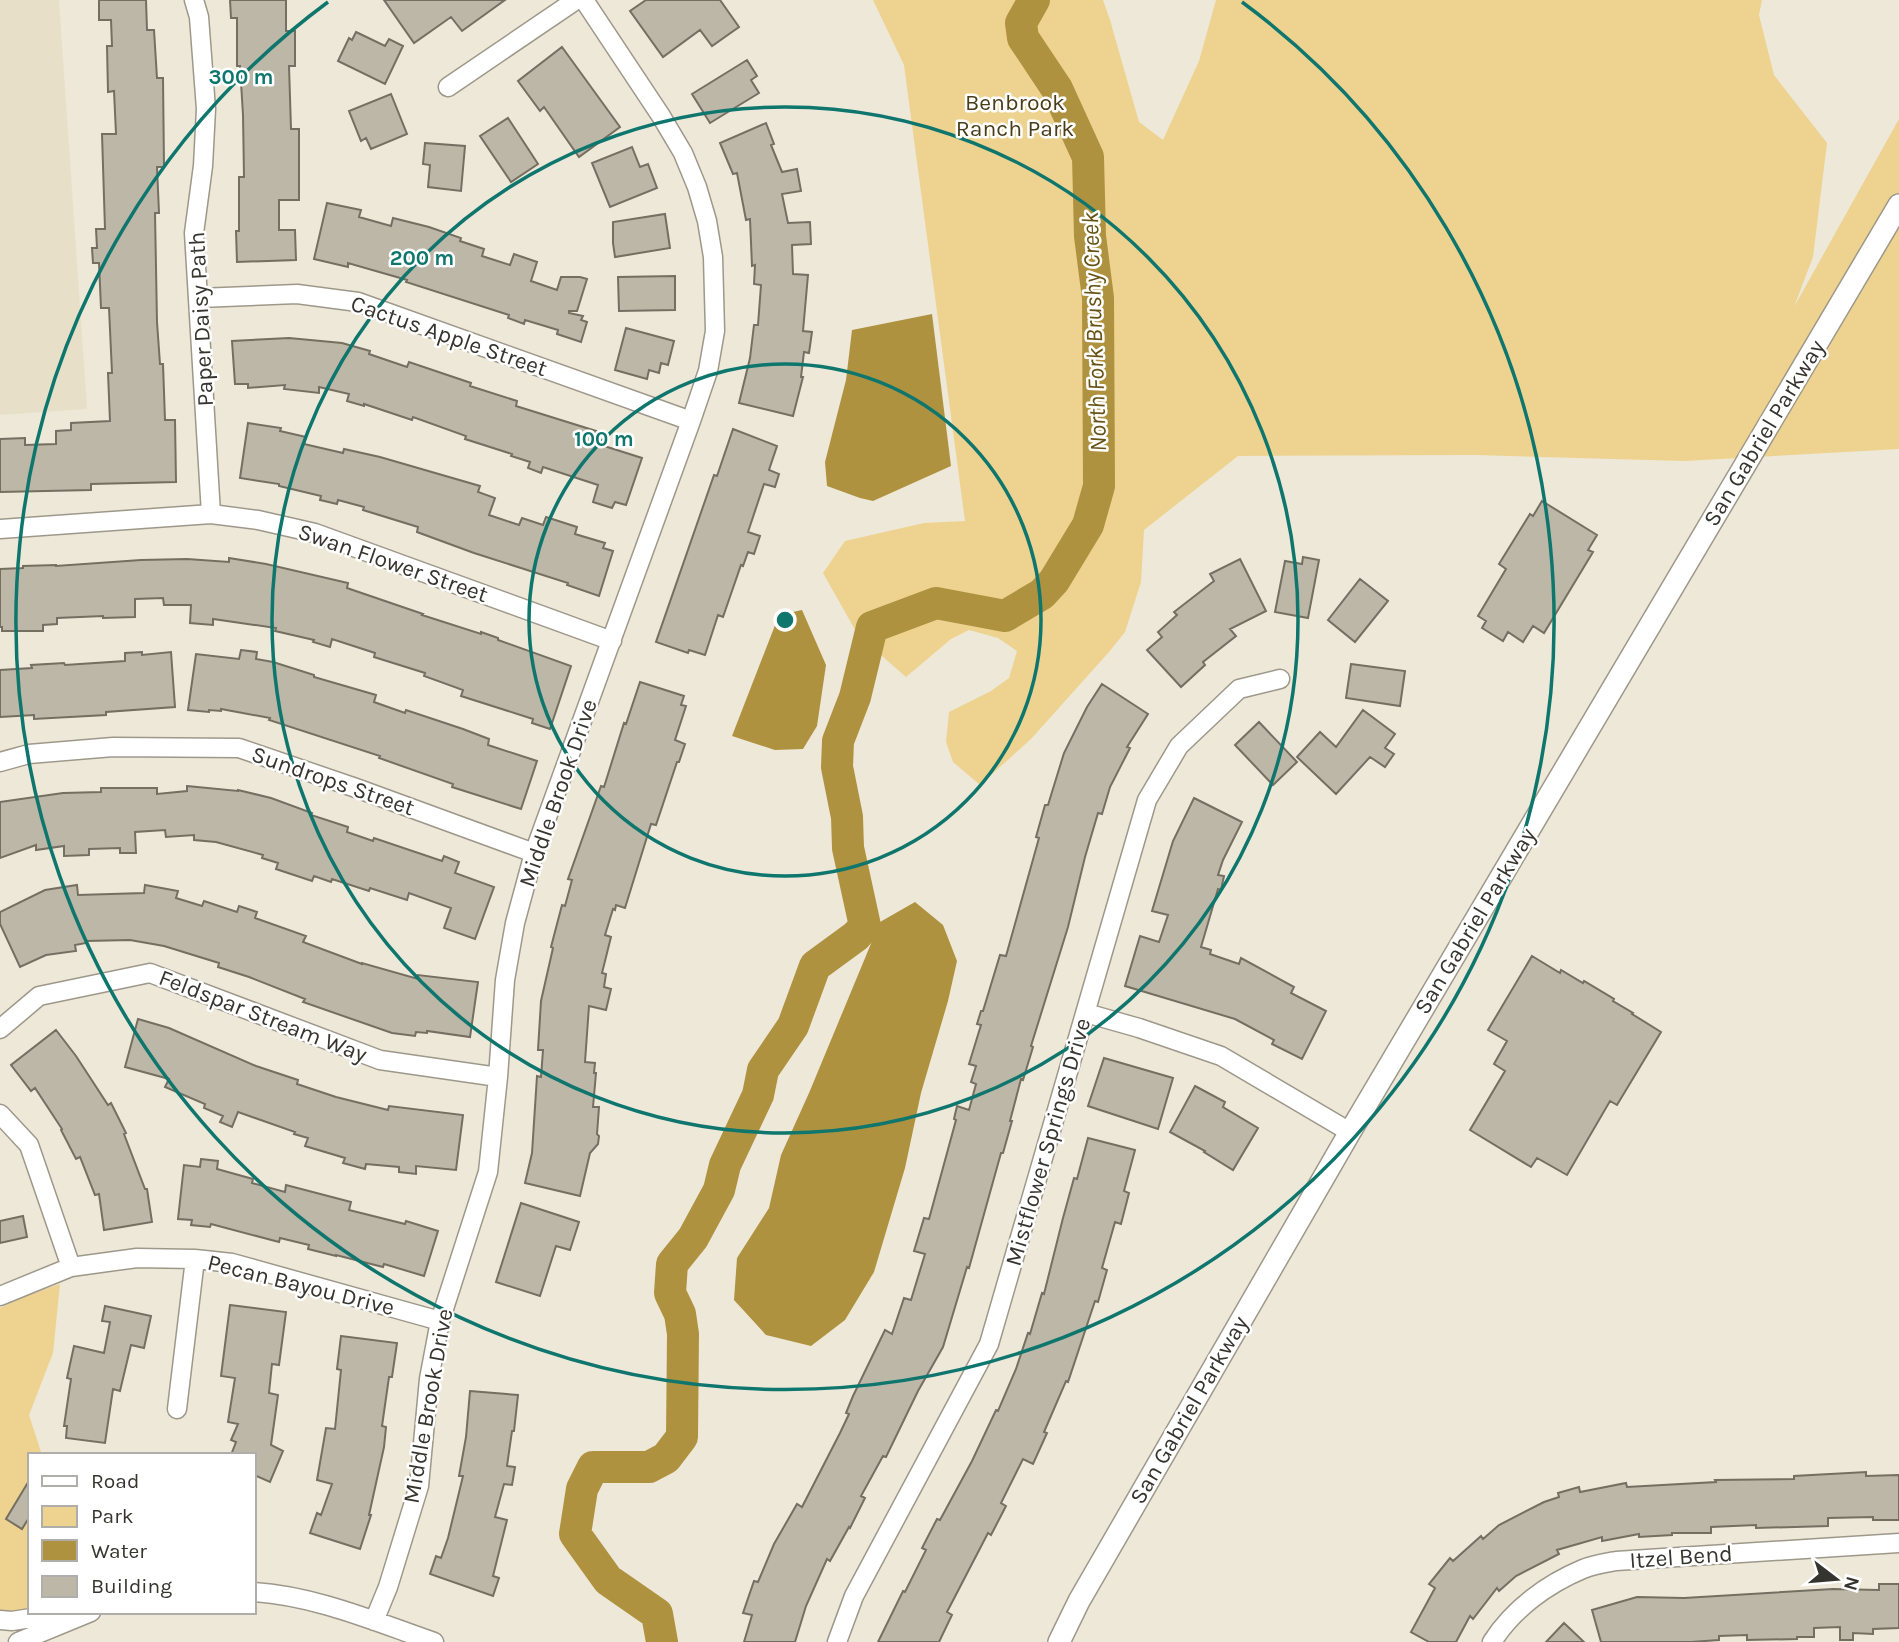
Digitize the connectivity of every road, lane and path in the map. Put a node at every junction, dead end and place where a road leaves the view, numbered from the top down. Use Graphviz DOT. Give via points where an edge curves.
graph roads {
  1 [pos="194,0"];
  2 [pos="576,0"];
  3 [pos="584,0"];
  4 [pos="448,87"];
  5 [pos="1899,205"];
  6 [pos="199,298"];
  7 [pos="691,421"];
  8 [pos="211,514"];
  9 [pos="0,529"];
  10 [pos="612,641"];
  11 [pos="1280,679"];
  12 [pos="0,762"];
  13 [pos="534,853"];
  14 [pos="1086,1013"];
  15 [pos="0,1029"];
  16 [pos="498,1077"];
  17 [pos="0,1114"];
  18 [pos="1350,1132"];
  19 [pos="195,1259"];
  20 [pos="71,1267"];
  21 [pos="0,1296"];
  22 [pos="440,1321"];
  23 [pos="177,1409"];
  24 [pos="1899,1543"];
  25 [pos="256,1592"];
  26 [pos="56,1614"];
  27 [pos="86,1614"];
  28 [pos="0,1620"];
  29 [pos="374,1621"];
  30 [pos="18,1642"];
  31 [pos="434,1642"];
  32 [pos="837,1642"];
  33 [pos="1059,1642"];
  34 [pos="1492,1642"];
  1 -- 6 [label="street, Paper Daisy Path" via="206,109 194,233"];
  2 -- 4 [label="street"];
  3 -- 7 [label="street, Middle Brook Drive" via="682,153 707,221 715,331 708,371"];
  5 -- 18 [label="street, San Gabriel Parkway"];
  6 -- 7 [label="street, Cactus Apple Street" via="297,294 358,302"];
  6 -- 8 [label="street, Paper Daisy Path"];
  7 -- 10 [label="street, Middle Brook Drive"];
  8 -- 9 [label="street, Swan Flower Street"];
  8 -- 10 [label="street, Swan Flower Street" via="315,533"];
  10 -- 13 [label="street, Middle Brook Drive"];
  11 -- 14 [label="street, Mistflower Springs Drive" via="1239,689 1180,746 1147,800"];
  12 -- 13 [label="street, Sundrops Street" via="29,754 113,747 239,748"];
  13 -- 16 [label="street, Middle Brook Drive" via="505,980"];
  14 -- 18 [label="street" via="1221,1056"];
  14 -- 32 [label="street, Mistflower Springs Drive" via="989,1344 854,1596"];
  15 -- 16 [label="street, Feldspar Stream Way" via="39,996 150,973 380,1060"];
  16 -- 22 [label="street, Middle Brook Drive" via="488,1172"];
  17 -- 20 [label="street" via="29,1145"];
  18 -- 33 [label="street, San Gabriel Parkway"];
  19 -- 20 [label="street, Pecan Bayou Drive" via="137,1258"];
  19 -- 22 [label="street, Pecan Bayou Drive" via="232,1263"];
  19 -- 23 [label="street"];
  20 -- 21 [label="street, Pecan Bayou Drive"];
  22 -- 29 [label="street, Middle Brook Drive" via="429,1379 419,1486"];
  24 -- 34 [label="street, Itzel Bend" via="1616,1561 1585,1568 1525,1604"];
  25 -- 29 [label="street" via="314,1602"];
  26 -- 28 [label="street"];
  27 -- 30 [label="street"];
  29 -- 31 [label="street"];
}
